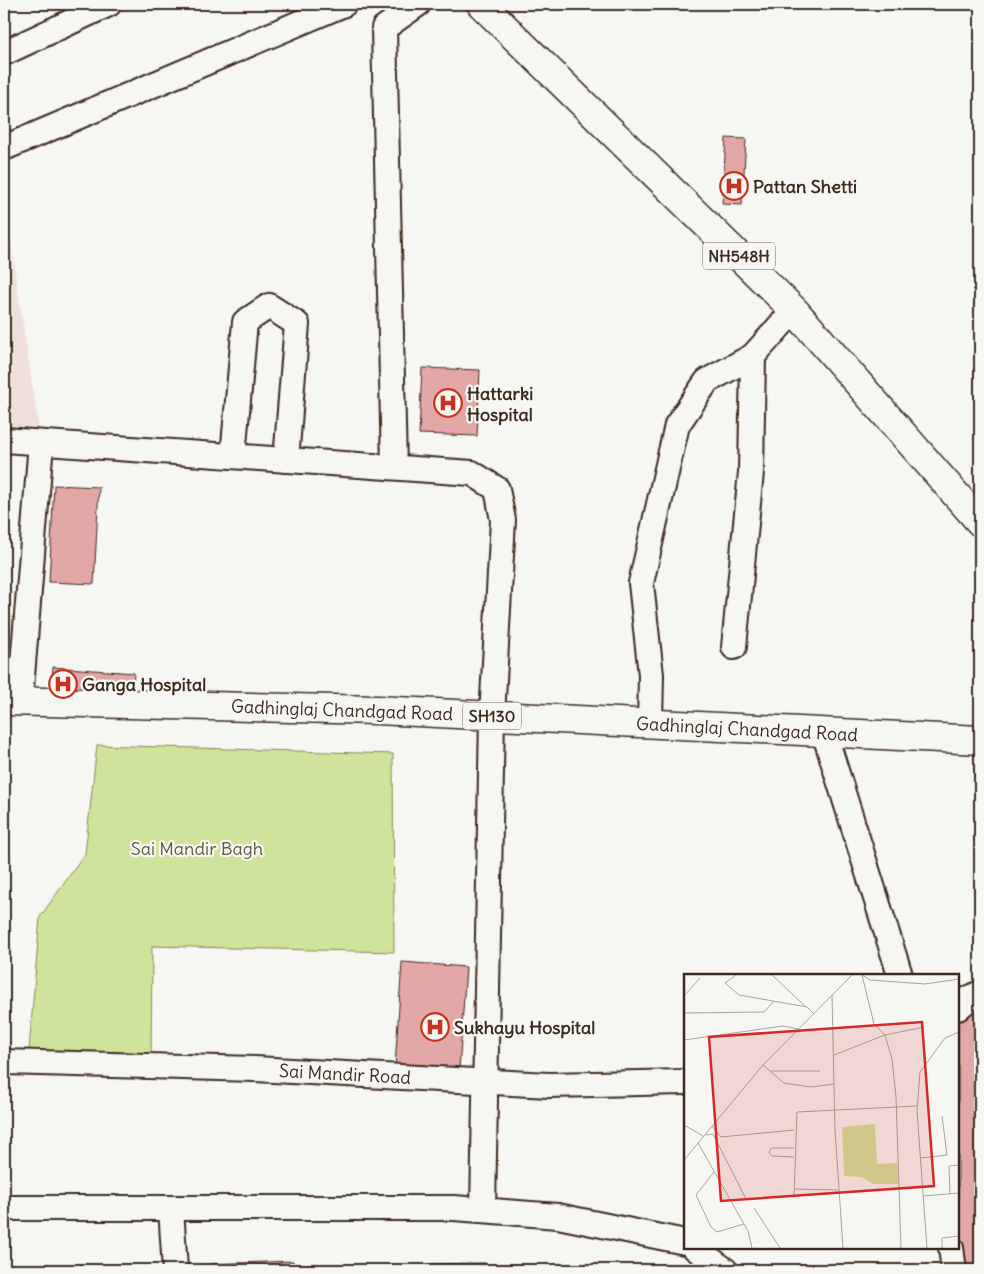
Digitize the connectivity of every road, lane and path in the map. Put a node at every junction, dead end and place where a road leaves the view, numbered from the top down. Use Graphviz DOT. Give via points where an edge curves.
graph roads {
  1 [pos="109,4"];
  2 [pos="344,4"];
  3 [pos="418,4"];
  4 [pos="481,4"];
  5 [pos="4,53"];
  6 [pos="4,148"];
  7 [pos="794,310"];
  8 [pos="752,356"];
  9 [pos="4,440"];
  10 [pos="41,443"];
  11 [pos="234,456"];
  12 [pos="286,460"];
  13 [pos="394,468"];
  14 [pos="980,522"];
  15 [pos="734,647"];
  16 [pos="12,701"];
  17 [pos="492,716"];
  18 [pos="650,724"];
  19 [pos="824,732"];
  20 [pos="980,740"];
  21 [pos="900,974"];
  22 [pos="980,993"];
  23 [pos="959,1007"];
  24 [pos="4,1062"];
  25 [pos="486,1081"];
  26 [pos="684,1082"];
  27 [pos="4,1208"];
  28 [pos="171,1208"];
  29 [pos="483,1210"];
  30 [pos="684,1242"];
  31 [pos="697,1249"];
  32 [pos="951,1249"];
  33 [pos="175,1270"];
  34 [pos="725,1270"];
  35 [pos="954,1270"];
  1 -- 5 [label="street"];
  2 -- 6 [label="street"];
  3 -- 13 [label="street" via="384,28"];
  4 -- 7 [label="main road, NH548H"];
  7 -- 8 [label="street"];
  7 -- 14 [label="main road, NH548H"];
  8 -- 15 [label="street" via="751,472"];
  8 -- 18 [label="street" via="707,381 677,425 641,583 651,675"];
  9 -- 10 [label="street"];
  10 -- 11 [label="street"];
  10 -- 16 [label="street"];
  11 -- 12 [label="street"];
  11 -- 12 [label="street" via="245,322 269,306 297,324"];
  12 -- 13 [label="street"];
  13 -- 17 [label="street" via="472,473 497,489 503,520"];
  16 -- 17 [label="main road, Gadhinglaj Chandgad Road / SH130"];
  17 -- 18 [label="main road, Gadhinglaj Chandgad Road / SH130"];
  17 -- 25 [label="street"];
  18 -- 19 [label="main road, Gadhinglaj Chandgad Road / SH130"];
  19 -- 20 [label="main road, Gadhinglaj Chandgad Road / SH130"];
  19 -- 21 [label="street"];
  22 -- 23 [label="street"];
  24 -- 25 [label="street, Sai Mandir Road" via="255,1069"];
  25 -- 26 [label="street, Sai Mandir Road" via="549,1085"];
  25 -- 29 [label="street"];
  27 -- 28 [label="street"];
  28 -- 29 [label="street"];
  28 -- 33 [label="street"];
  29 -- 30 [label="street" via="558,1216"];
  31 -- 34 [label="street"];
  32 -- 35 [label="street"];
}
